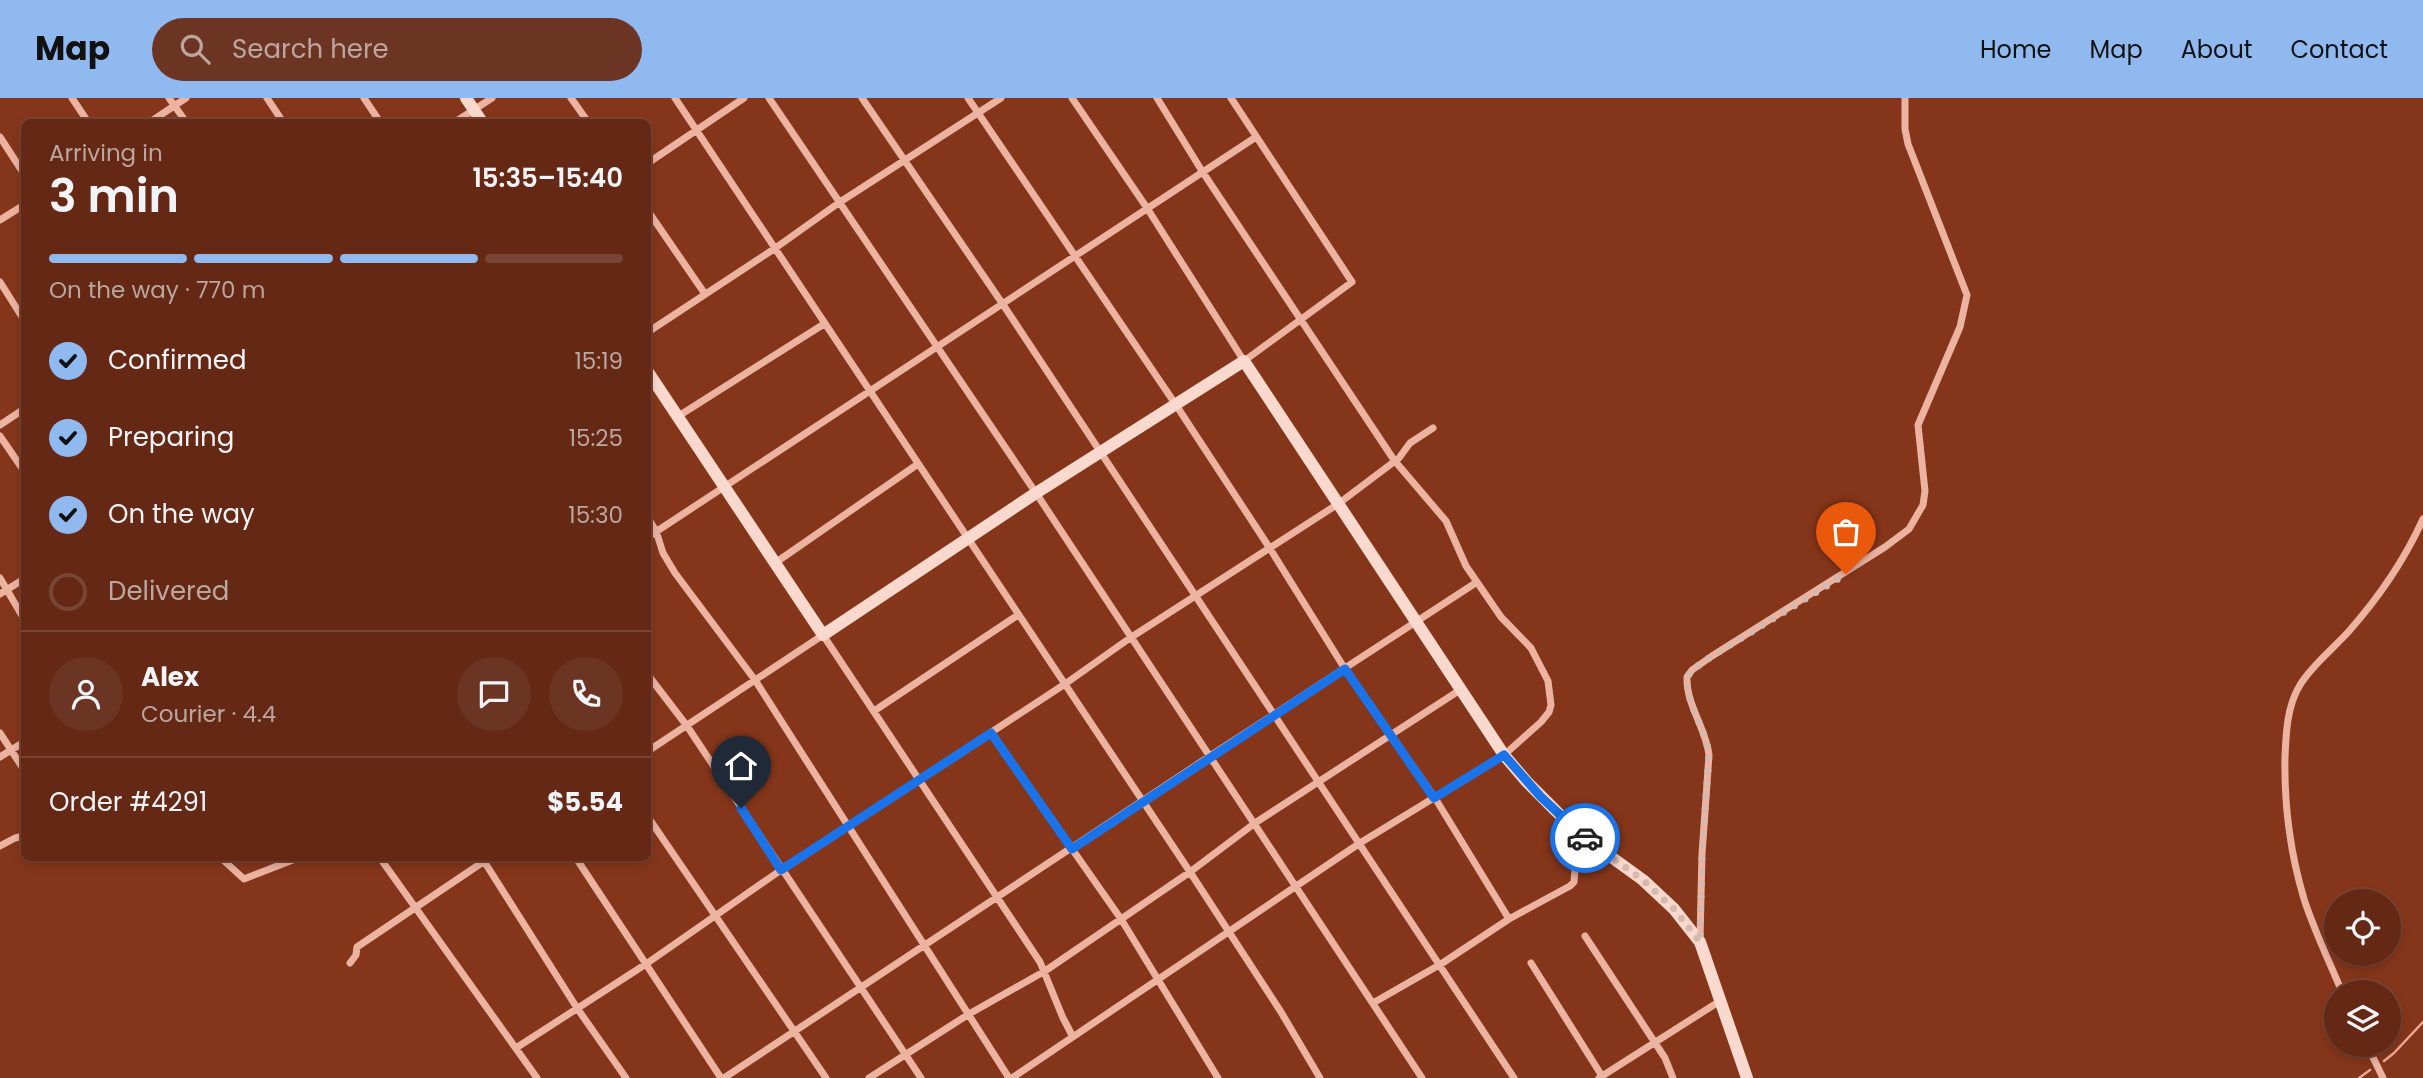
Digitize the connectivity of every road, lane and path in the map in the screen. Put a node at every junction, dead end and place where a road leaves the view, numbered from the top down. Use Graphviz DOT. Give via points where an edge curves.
graph roads {
  1 [pos="72,98"];
  2 [pos="169,98"];
  3 [pos="186,98"];
  4 [pos="267,98"];
  5 [pos="364,98"];
  6 [pos="466,98"];
  7 [pos="492,98"];
  8 [pos="571,98"];
  9 [pos="675,98"];
  10 [pos="744,98"];
  11 [pos="769,98"];
  12 [pos="862,98"];
  13 [pos="968,98"];
  14 [pos="1001,98"];
  15 [pos="1072,98"];
  16 [pos="1157,98"];
  17 [pos="1231,98"];
  18 [pos="1905,98"];
  19 [pos="174,106"];
  20 [pos="474,110"];
  21 [pos="978,114"];
  22 [pos="86,119"];
  23 [pos="154,119"];
  24 [pos="184,119"];
  25 [pos="281,119"];
  26 [pos="378,119"];
  27 [pos="460,119"];
  28 [pos="480,119"];
  29 [pos="586,119"];
  30 [pos="697,130"];
  31 [pos="1256,136"];
  32 [pos="0,137"];
  33 [pos="651,161"];
  34 [pos="904,161"];
  35 [pos="21,169"];
  36 [pos="1202,172"];
  37 [pos="840,202"];
  38 [pos="21,207"];
  39 [pos="1147,208"];
  40 [pos="651,215"];
  41 [pos="0,220"];
  42 [pos="774,249"];
  43 [pos="1077,256"];
  44 [pos="0,282"];
  45 [pos="705,294"];
  46 [pos="1002,303"];
  47 [pos="21,315"];
  48 [pos="1301,321"];
  49 [pos="824,324"];
  50 [pos="651,330"];
  51 [pos="936,345"];
  52 [pos="1244,361"];
  53 [pos="651,377"];
  54 [pos="870,390"];
  55 [pos="1176,405"];
  56 [pos="21,411"];
  57 [pos="677,418"];
  58 [pos="0,425"];
  59 [pos="1433,428"];
  60 [pos="0,436"];
  61 [pos="1101,453"];
  62 [pos="1394,460"];
  63 [pos="918,464"];
  64 [pos="21,467"];
  65 [pos="723,487"];
  66 [pos="1036,493"];
  67 [pos="1338,504"];
  68 [pos="2423,519"];
  69 [pos="651,523"];
  70 [pos="656,531"];
  71 [pos="651,535"];
  72 [pos="969,539"];
  73 [pos="1269,547"];
  74 [pos="774,564"];
  75 [pos="0,578"];
  76 [pos="21,581"];
  77 [pos="1477,582"];
  78 [pos="8,590"];
  79 [pos="0,594"];
  80 [pos="1195,596"];
  81 [pos="21,614"];
  82 [pos="1018,615"];
  83 [pos="1415,623"];
  84 [pos="823,635"];
  85 [pos="1130,638"];
  86 [pos="1345,669"];
  87 [pos="651,680"];
  88 [pos="755,680"];
  89 [pos="1065,684"];
  90 [pos="1460,690"];
  91 [pos="874,711"];
  92 [pos="1275,715"];
  93 [pos="687,726"];
  94 [pos="0,733"];
  95 [pos="991,733"];
  96 [pos="1391,736"];
  97 [pos="21,744"];
  98 [pos="651,749"];
  99 [pos="11,750"];
  100 [pos="1504,755"];
  101 [pos="1210,756"];
  102 [pos="0,757"];
  103 [pos="21,765"];
  104 [pos="919,780"];
  105 [pos="1319,782"];
  106 [pos="1434,798"];
  107 [pos="1142,802"];
  108 [pos="651,821"];
  109 [pos="1255,823"];
  110 [pos="849,827"];
  111 [pos="1578,833"];
  112 [pos="21,837"];
  113 [pos="1360,844"];
  114 [pos="0,846"];
  115 [pos="1072,849"];
  116 [pos="224,861"];
  117 [pos="290,861"];
  118 [pos="382,861"];
  119 [pos="482,861"];
  120 [pos="486,861"];
  121 [pos="578,861"];
  122 [pos="781,870"];
  123 [pos="1190,872"];
  124 [pos="1296,886"];
  125 [pos="998,898"];
  126 [pos="414,908"];
  127 [pos="715,914"];
  128 [pos="1121,919"];
  129 [pos="1509,919"];
  130 [pos="1228,933"];
  131 [pos="1585,936"];
  132 [pos="1700,942"];
  133 [pos="926,945"];
  134 [pos="350,963"];
  135 [pos="1531,963"];
  136 [pos="646,964"];
  137 [pos="1441,964"];
  138 [pos="1045,971"];
  139 [pos="1159,980"];
  140 [pos="2337,980"];
  141 [pos="861,986"];
  142 [pos="1721,1000"];
  143 [pos="1373,1003"];
  144 [pos="577,1007"];
  145 [pos="969,1014"];
  146 [pos="795,1031"];
  147 [pos="1073,1037"];
  148 [pos="1654,1042"];
  149 [pos="516,1048"];
  150 [pos="905,1053"];
  151 [pos="2373,1057"];
  152 [pos="1600,1077"];
  153 [pos="537,1078"];
  154 [pos="626,1078"];
  155 [pos="722,1078"];
  156 [pos="826,1078"];
  157 [pos="869,1078"];
  158 [pos="921,1078"];
  159 [pos="1010,1078"];
  160 [pos="1218,1078"];
  161 [pos="1320,1078"];
  162 [pos="1422,1078"];
  163 [pos="1514,1078"];
  164 [pos="1673,1078"];
  165 [pos="1747,1078"];
  166 [pos="2383,1078"];
  1 -- 22 [label="street"];
  2 -- 19 [label="street"];
  3 -- 19 [label="street"];
  4 -- 25 [label="street"];
  5 -- 26 [label="street"];
  6 -- 20 [label="street"];
  7 -- 20 [label="street"];
  8 -- 29 [label="street"];
  9 -- 30 [label="street"];
  10 -- 30 [label="street"];
  11 -- 37 [label="street"];
  12 -- 34 [label="street"];
  13 -- 21 [label="street"];
  14 -- 21 [label="street"];
  15 -- 39 [label="street"];
  16 -- 36 [label="street"];
  17 -- 31 [label="street"];
  18 -- 132 [label="street" via="1908,144 1967,295 1960,327 1918,425 1923,505 1909,529 1885,547 1712,656 1687,677 1709,755"];
  19 -- 23 [label="street"];
  19 -- 24 [label="street"];
  20 -- 27 [label="street"];
  20 -- 28 [label="street"];
  21 -- 34 [label="street"];
  21 -- 43 [label="street"];
  30 -- 33 [label="street"];
  30 -- 42 [label="street"];
  31 -- 36 [label="street"];
  31 -- 48 [label="street" via="1352,282"];
  32 -- 35 [label="street"];
  34 -- 37 [label="street"];
  34 -- 46 [label="street"];
  36 -- 39 [label="street"];
  36 -- 48 [label="street"];
  37 -- 42 [label="street"];
  37 -- 51 [label="street"];
  38 -- 41 [label="street"];
  39 -- 43 [label="street"];
  39 -- 52 [label="street"];
  40 -- 45 [label="street"];
  42 -- 45 [label="street"];
  42 -- 49 [label="street"];
  43 -- 46 [label="street"];
  43 -- 55 [label="street"];
  44 -- 47 [label="street"];
  45 -- 50 [label="street"];
  46 -- 51 [label="street"];
  46 -- 61 [label="street"];
  48 -- 52 [label="street"];
  48 -- 62 [label="street"];
  49 -- 54 [label="street"];
  49 -- 57 [label="street"];
  51 -- 54 [label="street"];
  51 -- 66 [label="street"];
  52 -- 55 [label="street"];
  52 -- 67 [label="street"];
  53 -- 57 [label="street"];
  54 -- 63 [label="street"];
  54 -- 65 [label="street"];
  55 -- 61 [label="street"];
  55 -- 73 [label="street"];
  56 -- 58 [label="street"];
  57 -- 65 [label="street"];
  59 -- 62 [label="street"];
  60 -- 64 [label="street"];
  61 -- 66 [label="street"];
  61 -- 80 [label="street"];
  62 -- 67 [label="street"];
  62 -- 77 [label="street" via="1446,521"];
  63 -- 72 [label="street"];
  63 -- 74 [label="street"];
  65 -- 70 [label="street"];
  65 -- 74 [label="street"];
  66 -- 72 [label="street"];
  66 -- 85 [label="street"];
  67 -- 73 [label="street"];
  67 -- 83 [label="street"];
  68 -- 140 [label="street" via="2379,594 2300,683 2286,728 2288,829 2304,898"];
  69 -- 70 [label="street"];
  70 -- 71 [label="street"];
  70 -- 88 [label="street" via="676,573"];
  72 -- 82 [label="street"];
  72 -- 84 [label="street"];
  73 -- 80 [label="street"];
  73 -- 86 [label="street"];
  74 -- 84 [label="street"];
  75 -- 78 [label="street"];
  76 -- 78 [label="street"];
  77 -- 83 [label="street"];
  77 -- 100 [label="street" via="1501,617 1531,648 1548,681 1551,698 1549,712 1541,722"];
  78 -- 79 [label="street"];
  78 -- 81 [label="street"];
  80 -- 85 [label="street"];
  80 -- 92 [label="street"];
  82 -- 89 [label="street"];
  82 -- 91 [label="street"];
  83 -- 86 [label="street"];
  83 -- 90 [label="street"];
  84 -- 88 [label="street"];
  84 -- 91 [label="street"];
  85 -- 89 [label="street"];
  85 -- 101 [label="street"];
  86 -- 92 [label="street"];
  86 -- 96 [label="street"];
  87 -- 93 [label="street"];
  88 -- 93 [label="street"];
  88 -- 110 [label="street"];
  89 -- 95 [label="street"];
  89 -- 107 [label="street"];
  90 -- 96 [label="street"];
  90 -- 100 [label="street"];
  91 -- 104 [label="street"];
  92 -- 101 [label="street"];
  92 -- 105 [label="street"];
  93 -- 98 [label="street"];
  93 -- 122 [label="street"];
  94 -- 99 [label="street"];
  95 -- 104 [label="street"];
  95 -- 115 [label="street"];
  96 -- 105 [label="street"];
  96 -- 106 [label="street"];
  97 -- 99 [label="street"];
  99 -- 102 [label="street"];
  99 -- 103 [label="street"];
  100 -- 106 [label="street"];
  100 -- 111 [label="street"];
  101 -- 107 [label="street"];
  101 -- 109 [label="street"];
  104 -- 110 [label="street"];
  104 -- 125 [label="street"];
  105 -- 109 [label="street"];
  105 -- 113 [label="street"];
  106 -- 113 [label="street"];
  106 -- 129 [label="street"];
  107 -- 115 [label="street"];
  107 -- 123 [label="street"];
  108 -- 127 [label="street"];
  109 -- 123 [label="street"];
  109 -- 124 [label="street"];
  110 -- 122 [label="street"];
  110 -- 133 [label="street"];
  111 -- 129 [label="street" via="1574,882"];
  111 -- 132 [label="street" via="1643,880"];
  112 -- 114 [label="street"];
  113 -- 124 [label="street"];
  113 -- 137 [label="street"];
  115 -- 125 [label="street"];
  115 -- 128 [label="street"];
  116 -- 117 [label="street" via="244,879"];
  118 -- 126 [label="street"];
  119 -- 126 [label="street"];
  120 -- 144 [label="street"];
  121 -- 136 [label="street"];
  122 -- 127 [label="street"];
  122 -- 141 [label="street"];
  123 -- 128 [label="street"];
  123 -- 130 [label="street"];
  124 -- 130 [label="street"];
  124 -- 143 [label="street"];
  125 -- 133 [label="street"];
  125 -- 138 [label="street"];
  126 -- 134 [label="street" via="357,947"];
  126 -- 149 [label="street"];
  127 -- 136 [label="street"];
  127 -- 146 [label="street"];
  128 -- 138 [label="street"];
  128 -- 139 [label="street"];
  129 -- 137 [label="street"];
  130 -- 139 [label="street"];
  130 -- 161 [label="street"];
  131 -- 148 [label="street"];
  132 -- 142 [label="street"];
  133 -- 141 [label="street"];
  133 -- 145 [label="street"];
  135 -- 152 [label="street"];
  136 -- 144 [label="street"];
  136 -- 155 [label="street"];
  137 -- 143 [label="street"];
  137 -- 163 [label="street"];
  138 -- 145 [label="street"];
  138 -- 147 [label="street"];
  139 -- 147 [label="street"];
  139 -- 160 [label="street"];
  141 -- 146 [label="street"];
  141 -- 150 [label="street"];
  142 -- 148 [label="street"];
  142 -- 165 [label="street"];
  143 -- 162 [label="street"];
  144 -- 149 [label="street"];
  144 -- 154 [label="street"];
  145 -- 150 [label="street"];
  145 -- 159 [label="street"];
  146 -- 155 [label="street"];
  146 -- 156 [label="street"];
  147 -- 159 [label="street"];
  148 -- 152 [label="street"];
  148 -- 164 [label="street"];
  149 -- 153 [label="street"];
  150 -- 157 [label="street"];
  150 -- 158 [label="street"];
  151 -- 166 [label="street"];
}
